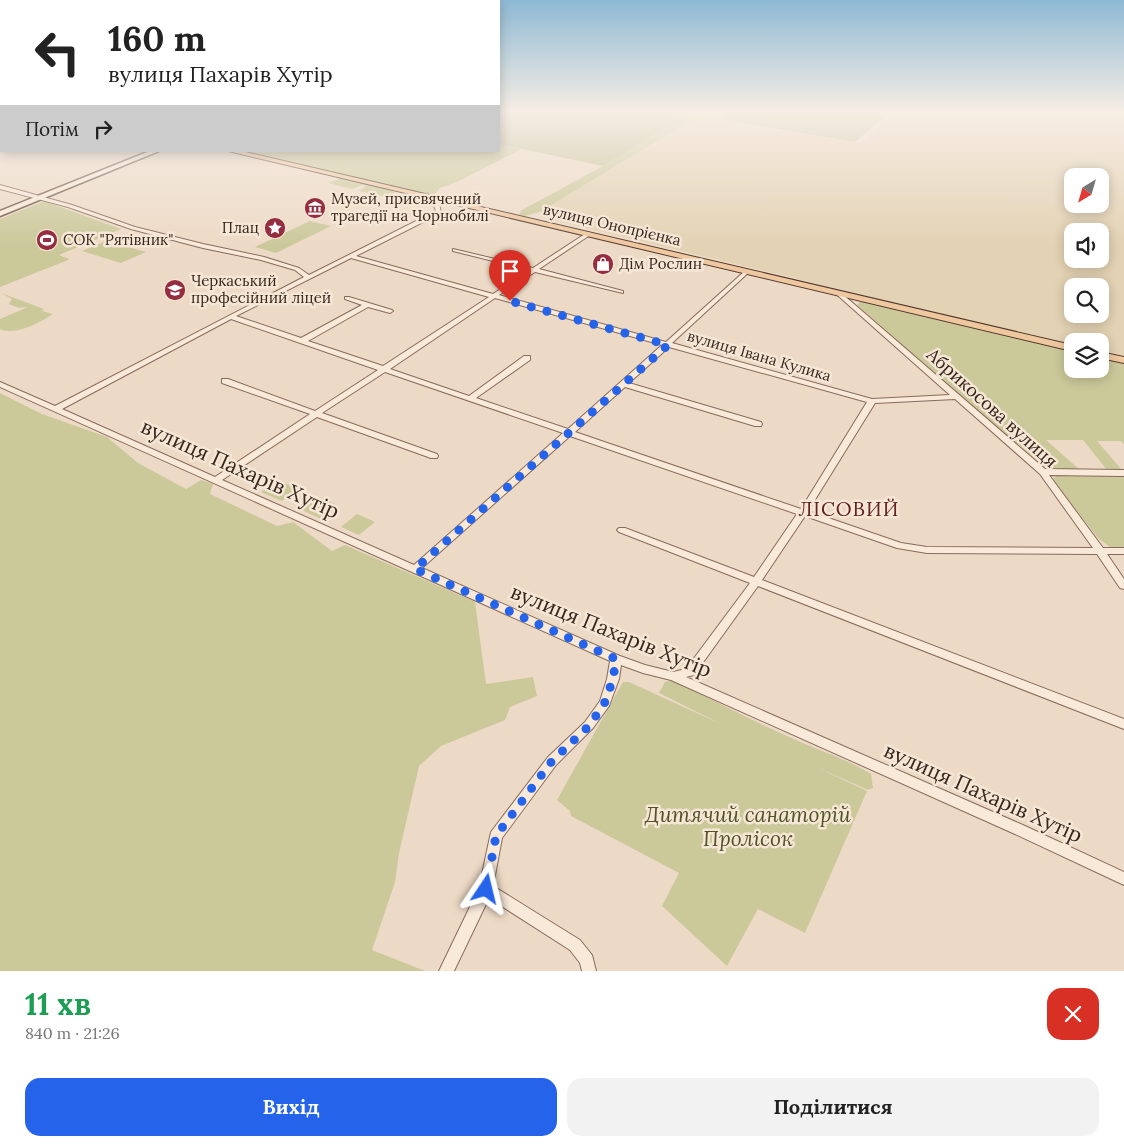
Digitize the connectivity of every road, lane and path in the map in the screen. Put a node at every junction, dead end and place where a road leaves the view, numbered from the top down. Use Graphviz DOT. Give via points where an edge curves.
graph roads {
  1 [pos="143,156"];
  2 [pos="254,156"];
  3 [pos="0,187"];
  4 [pos="40,198"];
  5 [pos="437,199"];
  6 [pos="0,214"];
  7 [pos="588,234"];
  8 [pos="455,250"];
  9 [pos="350,256"];
  10 [pos="533,270"];
  11 [pos="746,272"];
  12 [pos="308,277"];
  13 [pos="621,292"];
  14 [pos="838,293"];
  15 [pos="493,296"];
  16 [pos="347,298"];
  17 [pos="368,304"];
  18 [pos="390,311"];
  19 [pos="232,317"];
  20 [pos="302,341"];
  21 [pos="668,345"];
  22 [pos="1064,346"];
  23 [pos="1109,357"];
  24 [pos="527,358"];
  25 [pos="1124,360"];
  26 [pos="383,368"];
  27 [pos="225,381"];
  28 [pos="0,384"];
  29 [pos="624,384"];
  30 [pos="957,397"];
  31 [pos="470,399"];
  32 [pos="872,401"];
  33 [pos="55,409"];
  34 [pos="318,412"];
  35 [pos="758,424"];
  36 [pos="568,433"];
  37 [pos="434,456"];
  38 [pos="1043,472"];
  39 [pos="1124,473"];
  40 [pos="216,480"];
  41 [pos="803,512"];
  42 [pos="622,530"];
  43 [pos="1100,551"];
  44 [pos="1124,551"];
  45 [pos="415,569"];
  46 [pos="757,581"];
  47 [pos="1124,586"];
  48 [pos="616,659"];
  49 [pos="673,676"];
  50 [pos="1124,724"];
  51 [pos="1124,879"];
  52 [pos="486,889"];
  53 [pos="446,971"];
  54 [pos="589,971"];
  1 -- 4 [label="street"];
  2 -- 5 [label="main road, вулиця Онопрієнка"];
  3 -- 4 [label="street"];
  4 -- 6 [label="street"];
  4 -- 12 [label="street" via="133,228 279,263"];
  5 -- 7 [label="main road, вулиця Онопрієнка"];
  5 -- 9 [label="street" via="439,212"];
  7 -- 10 [label="street"];
  7 -- 11 [label="main road, вулиця Онопрієнка"];
  8 -- 10 [label="street"];
  9 -- 12 [label="street"];
  9 -- 15 [label="street, вулиця Івана Кулика"];
  10 -- 13 [label="street"];
  10 -- 15 [label="street"];
  11 -- 14 [label="main road, вулиця Онопрієнка"];
  11 -- 21 [label="street"];
  12 -- 19 [label="street"];
  14 -- 22 [label="main road, вулиця Онопрієнка"];
  14 -- 30 [label="street, Абрикосова вулиця"];
  15 -- 21 [label="street, вулиця Івана Кулика"];
  15 -- 26 [label="street"];
  16 -- 17 [label="street"];
  17 -- 18 [label="street"];
  17 -- 20 [label="street"];
  19 -- 20 [label="street"];
  19 -- 33 [label="street"];
  20 -- 26 [label="street"];
  21 -- 29 [label="street"];
  21 -- 32 [label="street, вулиця Івана Кулика"];
  23 -- 25 [label="main road"];
  24 -- 31 [label="street"];
  26 -- 31 [label="street"];
  26 -- 34 [label="street"];
  27 -- 34 [label="street"];
  28 -- 33 [label="street"];
  29 -- 35 [label="street"];
  29 -- 36 [label="street"];
  30 -- 32 [label="street, вулиця Івана Кулика"];
  30 -- 38 [label="street, Абрикосова вулиця"];
  31 -- 36 [label="street"];
  32 -- 41 [label="street"];
  33 -- 40 [label="street, вулиця Пахарів Хутір"];
  34 -- 37 [label="street"];
  34 -- 40 [label="street"];
  36 -- 41 [label="street"];
  36 -- 45 [label="street"];
  38 -- 39 [label="street"];
  38 -- 43 [label="street, Абрикосова вулиця"];
  40 -- 45 [label="street, вулиця Пахарів Хутір"];
  41 -- 43 [label="street" via="900,546 927,550"];
  41 -- 46 [label="street"];
  42 -- 46 [label="street"];
  43 -- 44 [label="street"];
  43 -- 47 [label="street, Абрикосова вулиця"];
  45 -- 48 [label="street, вулиця Пахарів Хутір"];
  46 -- 49 [label="street" via="690,672"];
  46 -- 50 [label="street"];
  48 -- 49 [label="street, вулиця Пахарів Хутір"];
  48 -- 52 [label="street" via="605,702 590,725 552,761 496,836"];
  49 -- 51 [label="street, вулиця Пахарів Хутір"];
  52 -- 53 [label="street"];
  52 -- 54 [label="street" via="575,945 587,960"];
}
